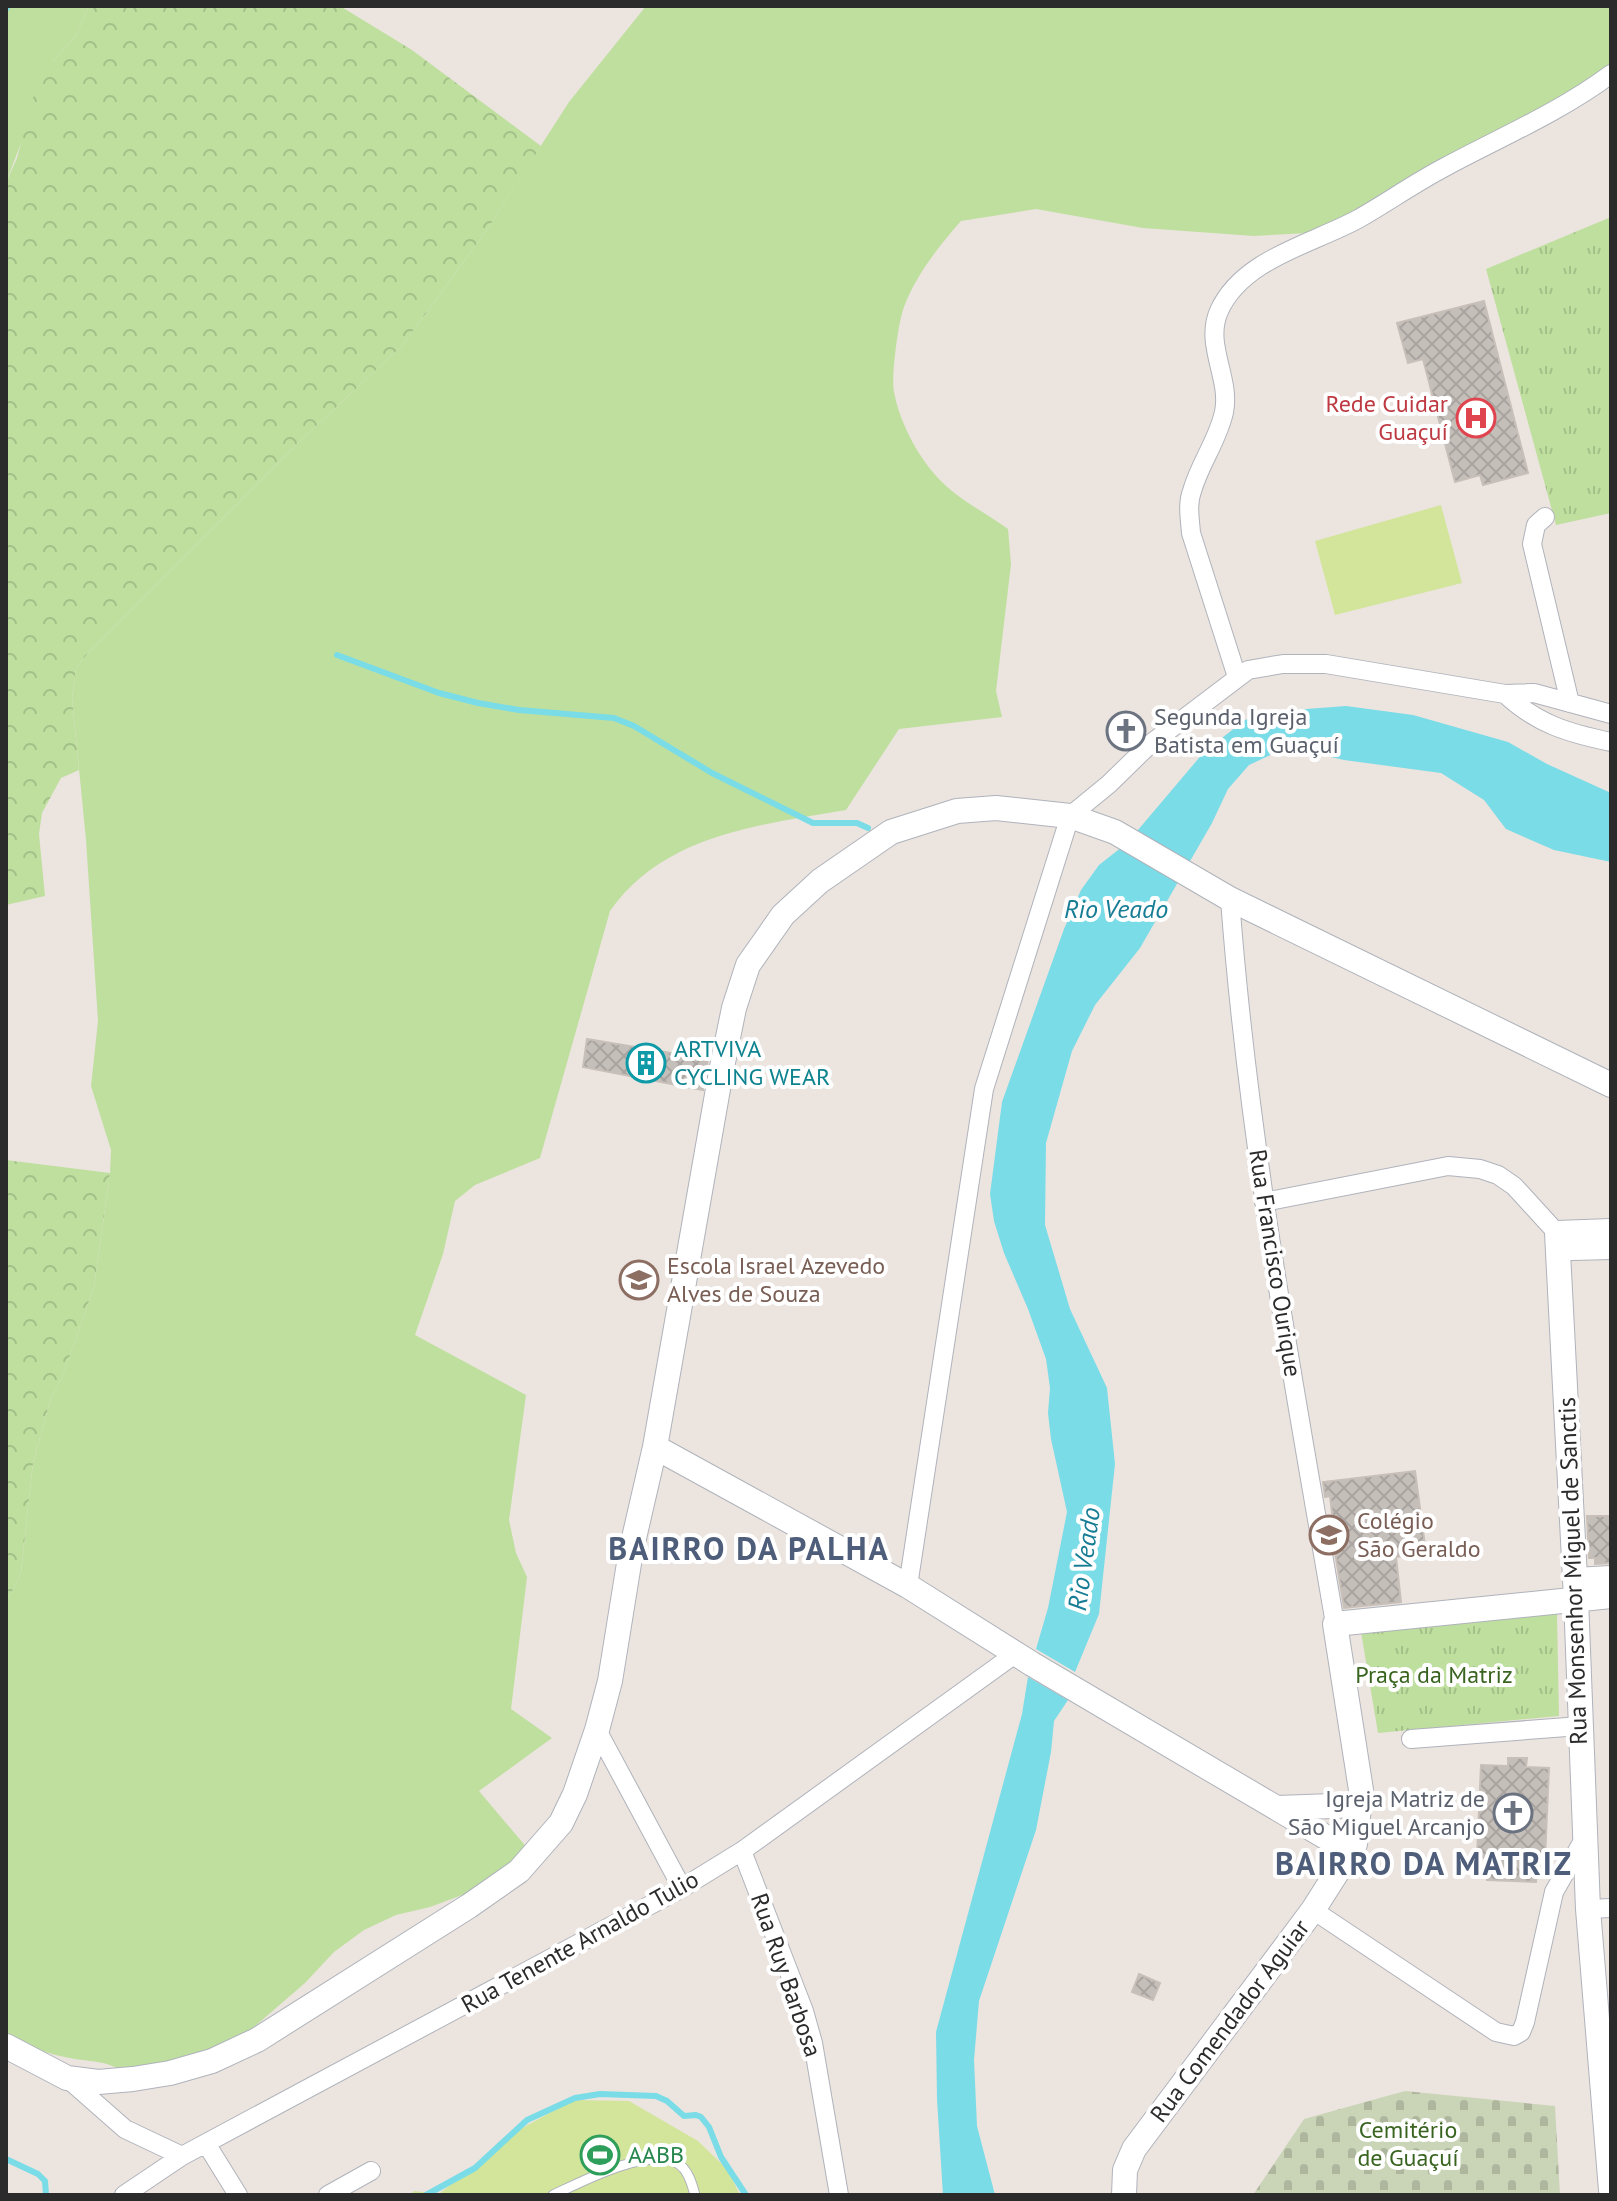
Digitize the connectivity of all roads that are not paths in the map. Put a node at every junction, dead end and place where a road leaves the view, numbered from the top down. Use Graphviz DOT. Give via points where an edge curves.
graph roads {
  1 [pos="1611,74"];
  2 [pos="1545,517"];
  3 [pos="1237,677"];
  4 [pos="1505,694"];
  5 [pos="1570,703"];
  6 [pos="1611,714"];
  7 [pos="1611,742"];
  8 [pos="1070,816"];
  9 [pos="1230,899"];
  10 [pos="1611,1085"];
  11 [pos="1264,1202"];
  12 [pos="1611,1231"];
  13 [pos="1557,1241"];
  14 [pos="1611,1247"];
  15 [pos="655,1447"];
  16 [pos="1611,1578"];
  17 [pos="908,1586"];
  18 [pos="1575,1589"];
  19 [pos="1611,1596"];
  20 [pos="1335,1624"];
  21 [pos="1024,1659"];
  22 [pos="1580,1726"];
  23 [pos="597,1730"];
  24 [pos="1411,1739"];
  25 [pos="1361,1805"];
  26 [pos="1277,1808"];
  27 [pos="1584,1839"];
  28 [pos="742,1851"];
  29 [pos="1351,1852"];
  30 [pos="682,1888"];
  31 [pos="1599,1908"];
  32 [pos="1313,1910"];
  33 [pos="6,2046"];
  34 [pos="67,2078"];
  35 [pos="207,2145"];
  36 [pos="182,2156"];
  37 [pos="371,2171"];
  38 [pos="1611,2190"];
  39 [pos="124,2195"];
  40 [pos="238,2195"];
  41 [pos="328,2195"];
  42 [pos="553,2195"];
  43 [pos="695,2195"];
  44 [pos="839,2195"];
  45 [pos="1124,2195"];
  1 -- 3 [label="street" via="1548,116 1269,261 1230,292 1215,321 1214,341 1225,407 1191,492 1189,512"];
  2 -- 5 [label="street" via="1536,525 1532,544"];
  3 -- 4 [label="street" via="1283,664 1326,664"];
  3 -- 8 [label="street" via="1149,745"];
  4 -- 5 [label="street" via="1534,693"];
  4 -- 7 [label="street" via="1527,714"];
  5 -- 6 [label="street"];
  8 -- 9 [label="street" via="1115,832"];
  8 -- 15 [label="street" via="996,808 957,811 891,832 820,881 783,915 748,965 715,1101"];
  8 -- 17 [label="street" via="984,1089"];
  9 -- 10 [label="street"];
  9 -- 11 [label="street, Rua Francisco Ourique"];
  11 -- 13 [label="street" via="1448,1166 1480,1169 1514,1186"];
  11 -- 20 [label="street, Rua Francisco Ourique"];
  12 -- 13 [label="street"];
  13 -- 14 [label="street"];
  13 -- 18 [label="street, Rua Monsenhor Miguel de Sanctis"];
  15 -- 17 [label="street"];
  15 -- 23 [label="street"];
  16 -- 18 [label="street"];
  17 -- 21 [label="street"];
  18 -- 19 [label="street"];
  18 -- 20 [label="street"];
  18 -- 22 [label="street, Rua Monsenhor Miguel de Sanctis"];
  20 -- 25 [label="street"];
  21 -- 26 [label="street"];
  21 -- 28 [label="street, Rua Tenente Arnaldo Tulio"];
  22 -- 24 [label="street"];
  22 -- 27 [label="street, Rua Monsenhor Miguel de Sanctis"];
  23 -- 30 [label="street"];
  23 -- 34 [label="street" via="561,1823 519,1871 469,1906 257,2040 212,2061 133,2079"];
  25 -- 26 [label="street"];
  25 -- 29 [label="street, Rua Comendador Aguiar"];
  26 -- 29 [label="street"];
  27 -- 31 [label="street, Rua Monsenhor Miguel de Sanctis"];
  27 -- 32 [label="street" via="1554,1892 1525,2022 1514,2036 1496,2032"];
  28 -- 30 [label="street, Rua Tenente Arnaldo Tulio"];
  28 -- 44 [label="street, Rua Ruy Barbosa" via="804,2011"];
  29 -- 32 [label="street, Rua Comendador Aguiar"];
  30 -- 35 [label="street, Rua Tenente Arnaldo Tulio"];
  31 -- 38 [label="street, Rua Monsenhor Miguel de Sanctis"];
  32 -- 45 [label="street, Rua Comendador Aguiar" via="1134,2149 1125,2170"];
  33 -- 34 [label="street"];
  34 -- 36 [label="street" via="125,2129"];
  35 -- 36 [label="street, Rua Tenente Arnaldo Tulio"];
  35 -- 40 [label="street"];
  36 -- 39 [label="street, Rua Tenente Arnaldo Tulio"];
  37 -- 41 [label="street"];
  42 -- 43 [label="lane" via="610,2170 657,2159 679,2163"];
}
